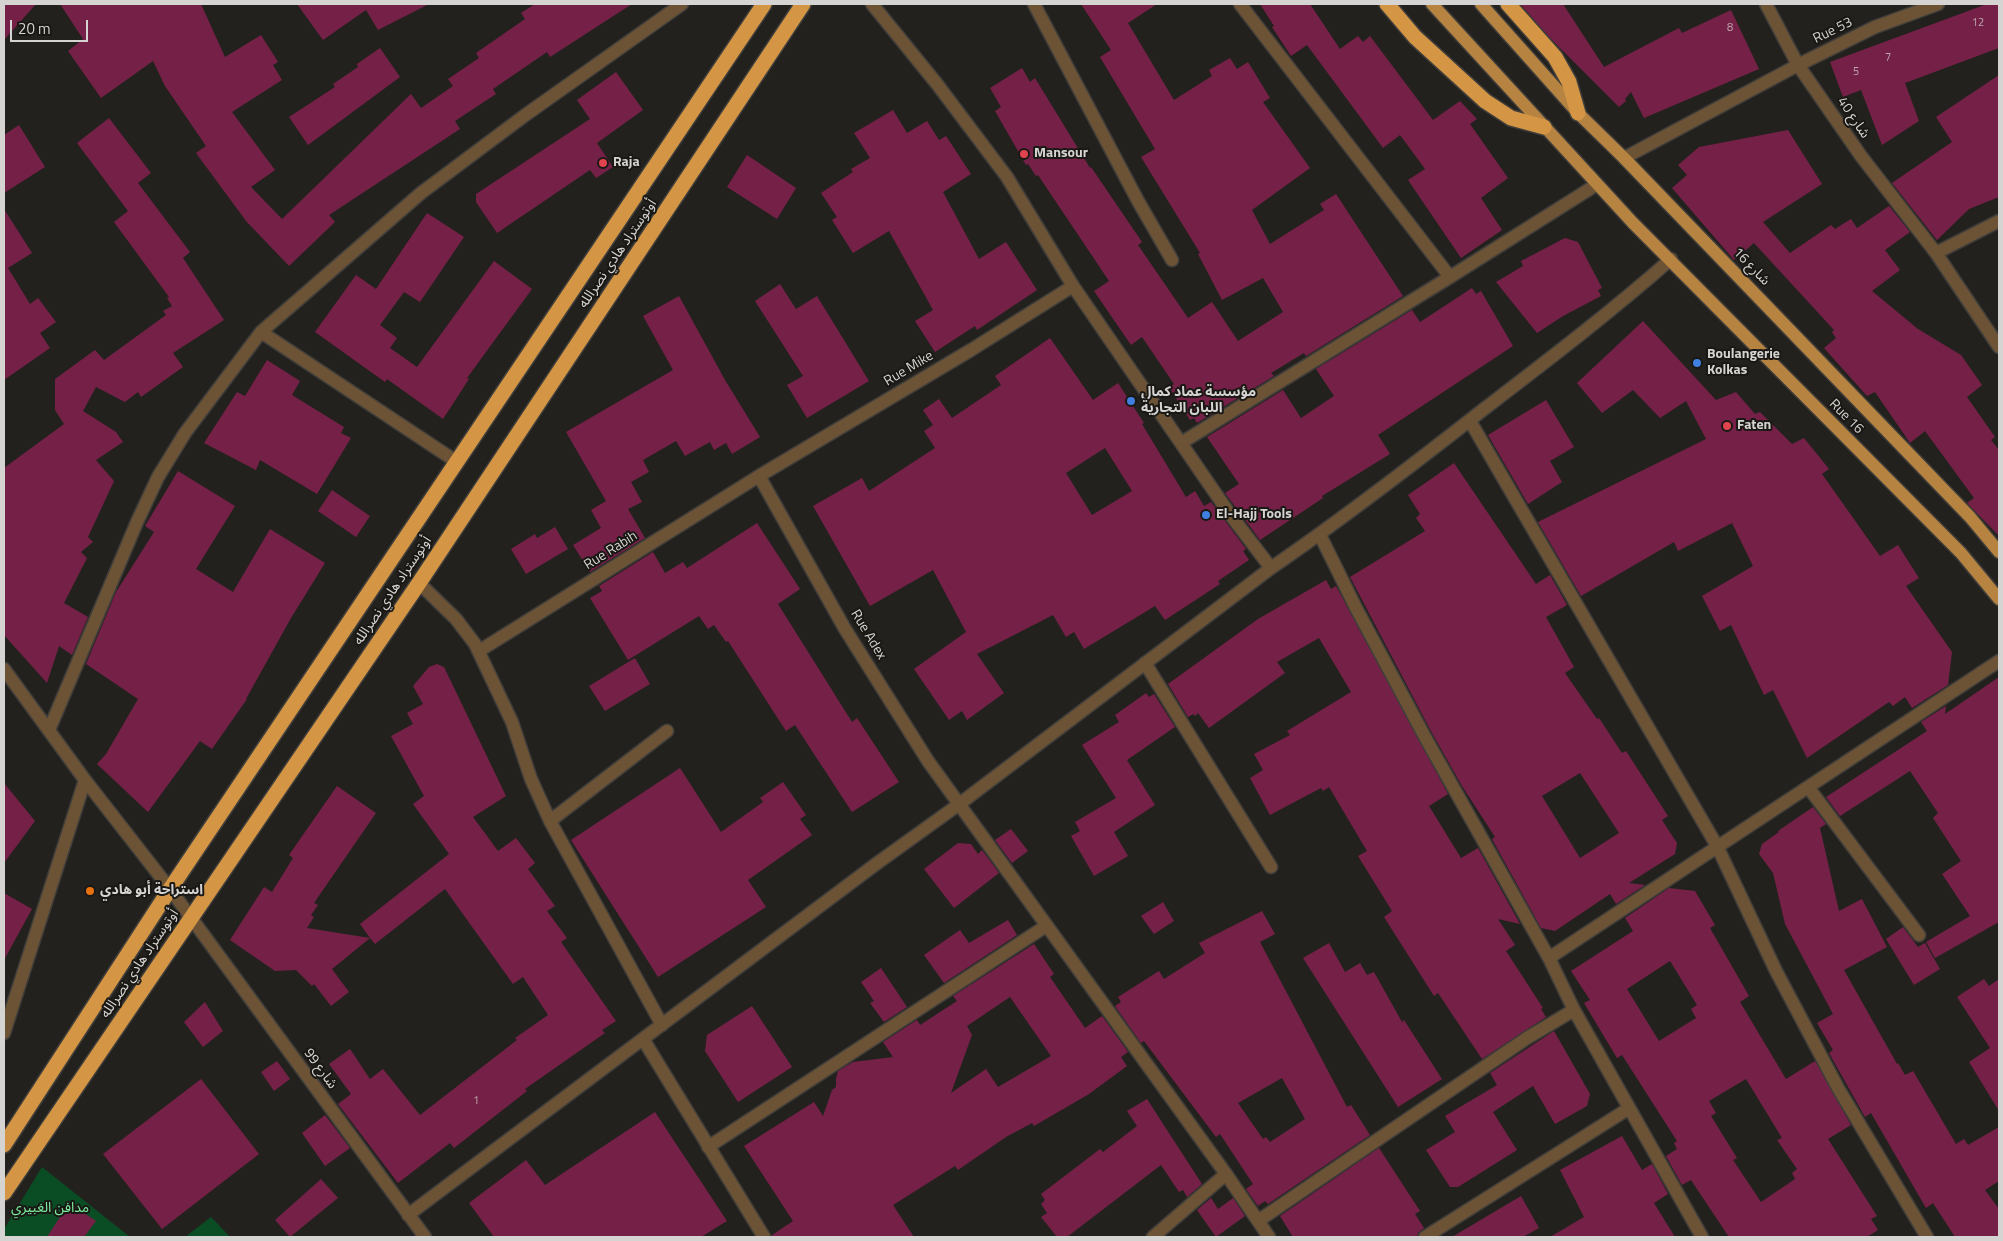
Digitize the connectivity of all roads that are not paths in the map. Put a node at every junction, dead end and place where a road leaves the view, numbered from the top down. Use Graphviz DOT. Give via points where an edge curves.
graph roads {
  1 [pos="682,4"];
  2 [pos="764,4"];
  3 [pos="803,4"];
  4 [pos="872,4"];
  5 [pos="1034,4"];
  6 [pos="1240,4"];
  7 [pos="1387,4"];
  8 [pos="1481,4"];
  9 [pos="1508,4"];
  10 [pos="1766,4"];
  11 [pos="1938,4"];
  12 [pos="1436,8"];
  13 [pos="1798,65"];
  14 [pos="1578,113"];
  15 [pos="1544,127"];
  16 [pos="1624,158"];
  17 [pos="1596,184"];
  18 [pos="1999,221"];
  19 [pos="1936,253"];
  20 [pos="1671,259"];
  21 [pos="1172,260"];
  22 [pos="1450,277"];
  23 [pos="1073,286"];
  24 [pos="261,332"];
  25 [pos="1999,347"];
  26 [pos="1470,420"];
  27 [pos="1181,443"];
  28 [pos="457,462"];
  29 [pos="759,476"];
  30 [pos="1320,535"];
  31 [pos="1999,552"];
  32 [pos="1271,568"];
  33 [pos="419,583"];
  34 [pos="1999,598"];
  35 [pos="479,651"];
  36 [pos="1999,661"];
  37 [pos="1145,663"];
  38 [pos="4,670"];
  39 [pos="49,730"];
  40 [pos="667,731"];
  41 [pos="85,780"];
  42 [pos="1808,787"];
  43 [pos="958,805"];
  44 [pos="550,821"];
  45 [pos="1717,846"];
  46 [pos="1271,867"];
  47 [pos="170,889"];
  48 [pos="190,919"];
  49 [pos="1046,926"];
  50 [pos="1919,935"];
  51 [pos="1549,958"];
  52 [pos="1574,1010"];
  53 [pos="662,1025"];
  54 [pos="4,1033"];
  55 [pos="643,1039"];
  56 [pos="1628,1109"];
  57 [pos="4,1145"];
  58 [pos="708,1147"];
  59 [pos="1226,1174"];
  60 [pos="4,1193"];
  61 [pos="408,1215"];
  62 [pos="1258,1220"];
  63 [pos="425,1237"];
  64 [pos="764,1237"];
  65 [pos="1153,1237"];
  66 [pos="1269,1237"];
  67 [pos="1425,1237"];
  68 [pos="1702,1237"];
  69 [pos="1927,1237"];
  1 -- 24 [label="street" via="421,193"];
  2 -- 28 [label="highway, أوتوستراد هادي نصرالله"];
  3 -- 33 [label="highway, أوتوستراد هادي نصرالله"];
  4 -- 23 [label="street" via="1007,177"];
  5 -- 21 [label="street"];
  6 -- 22 [label="street"];
  7 -- 15 [label="highway" via="1415,37 1485,101 1511,118"];
  8 -- 14 [label="main road, شارع 16"];
  9 -- 14 [label="highway" via="1555,57 1569,82"];
  10 -- 13 [label="street, شارع 40"];
  11 -- 13 [label="street, Rue 53" via="1875,27"];
  12 -- 15 [label="main road, Rue 16"];
  13 -- 16 [label="street"];
  13 -- 19 [label="street, شارع 40" via="1860,156"];
  14 -- 16 [label="main road, شارع 16"];
  15 -- 17 [label="main road, Rue 16"];
  16 -- 31 [label="main road, شارع 16" via="1970,517"];
  17 -- 20 [label="main road, Rue 16"];
  17 -- 22 [label="street"];
  18 -- 19 [label="street"];
  19 -- 25 [label="street, شارع 40"];
  20 -- 26 [label="street" via="1622,303"];
  20 -- 34 [label="main road, Rue 16" via="1961,553"];
  22 -- 27 [label="street"];
  23 -- 27 [label="street"];
  23 -- 29 [label="street, Rue Mike"];
  24 -- 28 [label="street"];
  24 -- 39 [label="street" via="185,433 158,477"];
  26 -- 30 [label="street"];
  26 -- 45 [label="street"];
  27 -- 32 [label="street"];
  28 -- 47 [label="highway, أوتوستراد هادي نصرالله"];
  29 -- 35 [label="street, Rue Rabih"];
  29 -- 43 [label="street, Rue Adex" via="845,628"];
  30 -- 32 [label="street"];
  30 -- 51 [label="street" via="1421,729"];
  32 -- 37 [label="street"];
  33 -- 35 [label="street" via="456,619"];
  33 -- 48 [label="highway, أوتوستراد هادي نصرالله"];
  35 -- 44 [label="street" via="512,722 531,779"];
  36 -- 42 [label="street"];
  37 -- 43 [label="street"];
  37 -- 46 [label="street"];
  38 -- 39 [label="street, شارع 99"];
  39 -- 41 [label="street, شارع 99"];
  40 -- 44 [label="street"];
  41 -- 47 [label="street, شارع 99"];
  41 -- 54 [label="street"];
  42 -- 45 [label="street"];
  42 -- 50 [label="street"];
  43 -- 49 [label="street, Rue Adex"];
  43 -- 53 [label="street"];
  44 -- 53 [label="street"];
  45 -- 51 [label="street"];
  45 -- 69 [label="street" via="1776,972 1833,1080"];
  47 -- 48 [label="street, شارع 99"];
  47 -- 57 [label="highway, أوتوستراد هادي نصرالله"];
  48 -- 60 [label="highway, أوتوستراد هادي نصرالله"];
  48 -- 61 [label="street, شارع 99"];
  49 -- 58 [label="street"];
  49 -- 59 [label="street, Rue Adex"];
  51 -- 52 [label="street"];
  52 -- 56 [label="street"];
  52 -- 62 [label="street" via="1519,1043"];
  53 -- 55 [label="street"];
  55 -- 58 [label="street"];
  55 -- 61 [label="street"];
  56 -- 67 [label="street"];
  56 -- 68 [label="street"];
  58 -- 64 [label="street"];
  59 -- 62 [label="street, Rue Adex"];
  59 -- 65 [label="street"];
  61 -- 63 [label="street, شارع 99"];
  62 -- 66 [label="street, Rue Adex"];
}
